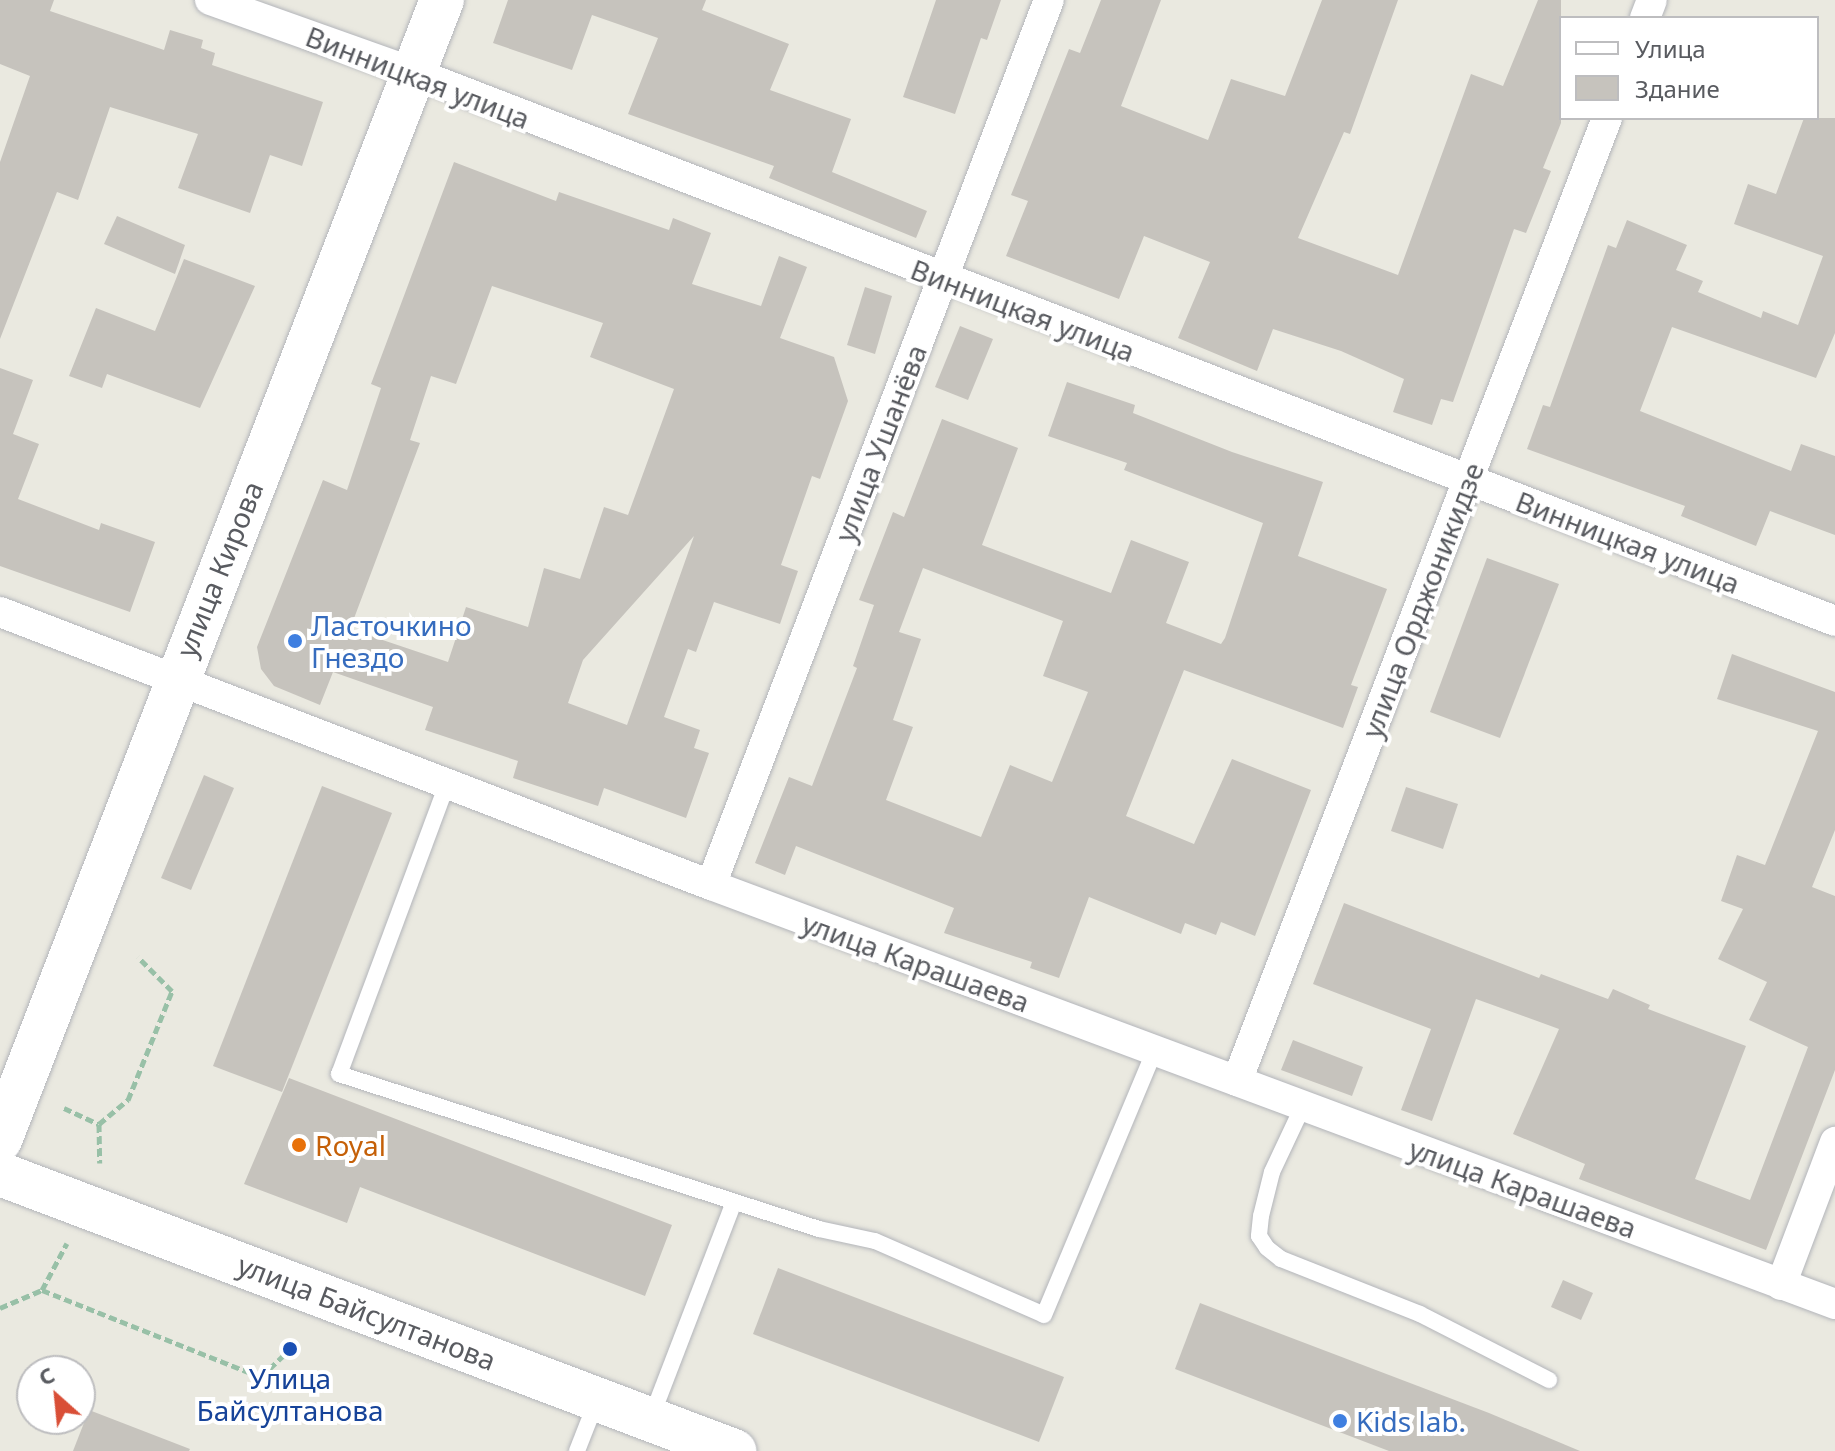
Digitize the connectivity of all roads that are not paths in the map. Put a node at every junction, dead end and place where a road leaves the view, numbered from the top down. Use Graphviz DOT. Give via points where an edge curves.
graph roads {
  1 [pos="210,0"];
  2 [pos="442,0"];
  3 [pos="1049,0"];
  4 [pos="415,73"];
  5 [pos="1606,120"];
  6 [pos="943,279"];
  7 [pos="1468,480"];
  8 [pos="0,612"];
  9 [pos="1835,621"];
  10 [pos="175,680"];
  11 [pos="447,784"];
  12 [pos="711,885"];
  13 [pos="1155,1050"];
  14 [pos="1237,1081"];
  15 [pos="1303,1106"];
  16 [pos="0,1140"];
  17 [pos="1835,1142"];
  18 [pos="0,1174"];
  19 [pos="734,1202"];
  20 [pos="1781,1285"];
  21 [pos="1835,1304"];
  22 [pos="1549,1380"];
  23 [pos="597,1399"];
  24 [pos="650,1419"];
  25 [pos="577,1451"];
  26 [pos="734,1451"];
  1 -- 4 [label="street, Винницкая улица"];
  2 -- 4 [label="main road, улица Кирова"];
  3 -- 6 [label="street, улица Ушанёва"];
  4 -- 6 [label="street, Винницкая улица"];
  4 -- 10 [label="main road, улица Кирова"];
  5 -- 7 [label="street, улица Орджоникидзе"];
  6 -- 7 [label="street, Винницкая улица"];
  6 -- 12 [label="street, улица Ушанёва"];
  7 -- 9 [label="street, Винницкая улица"];
  7 -- 14 [label="street, улица Орджоникидзе"];
  8 -- 10 [label="street, улица Карашаева"];
  10 -- 11 [label="street, улица Карашаева"];
  10 -- 16 [label="main road, улица Кирова"];
  11 -- 12 [label="street, улица Карашаева"];
  11 -- 19 [label="lane" via="339,1074"];
  12 -- 13 [label="street, улица Карашаева"];
  13 -- 14 [label="street, улица Карашаева"];
  13 -- 19 [label="lane" via="1044,1315 875,1241"];
  14 -- 15 [label="street, улица Карашаева"];
  15 -- 20 [label="street, улица Карашаева"];
  15 -- 22 [label="lane" via="1272,1172 1259,1236 1267,1248 1281,1259 1420,1314"];
  17 -- 20 [label="street"];
  18 -- 23 [label="main road, улица Байсултанова"];
  19 -- 24 [label="lane"];
  20 -- 21 [label="street, улица Карашаева"];
  23 -- 24 [label="main road, улица Байсултанова"];
  23 -- 25 [label="lane"];
  24 -- 26 [label="main road, улица Байсултанова"];
}
